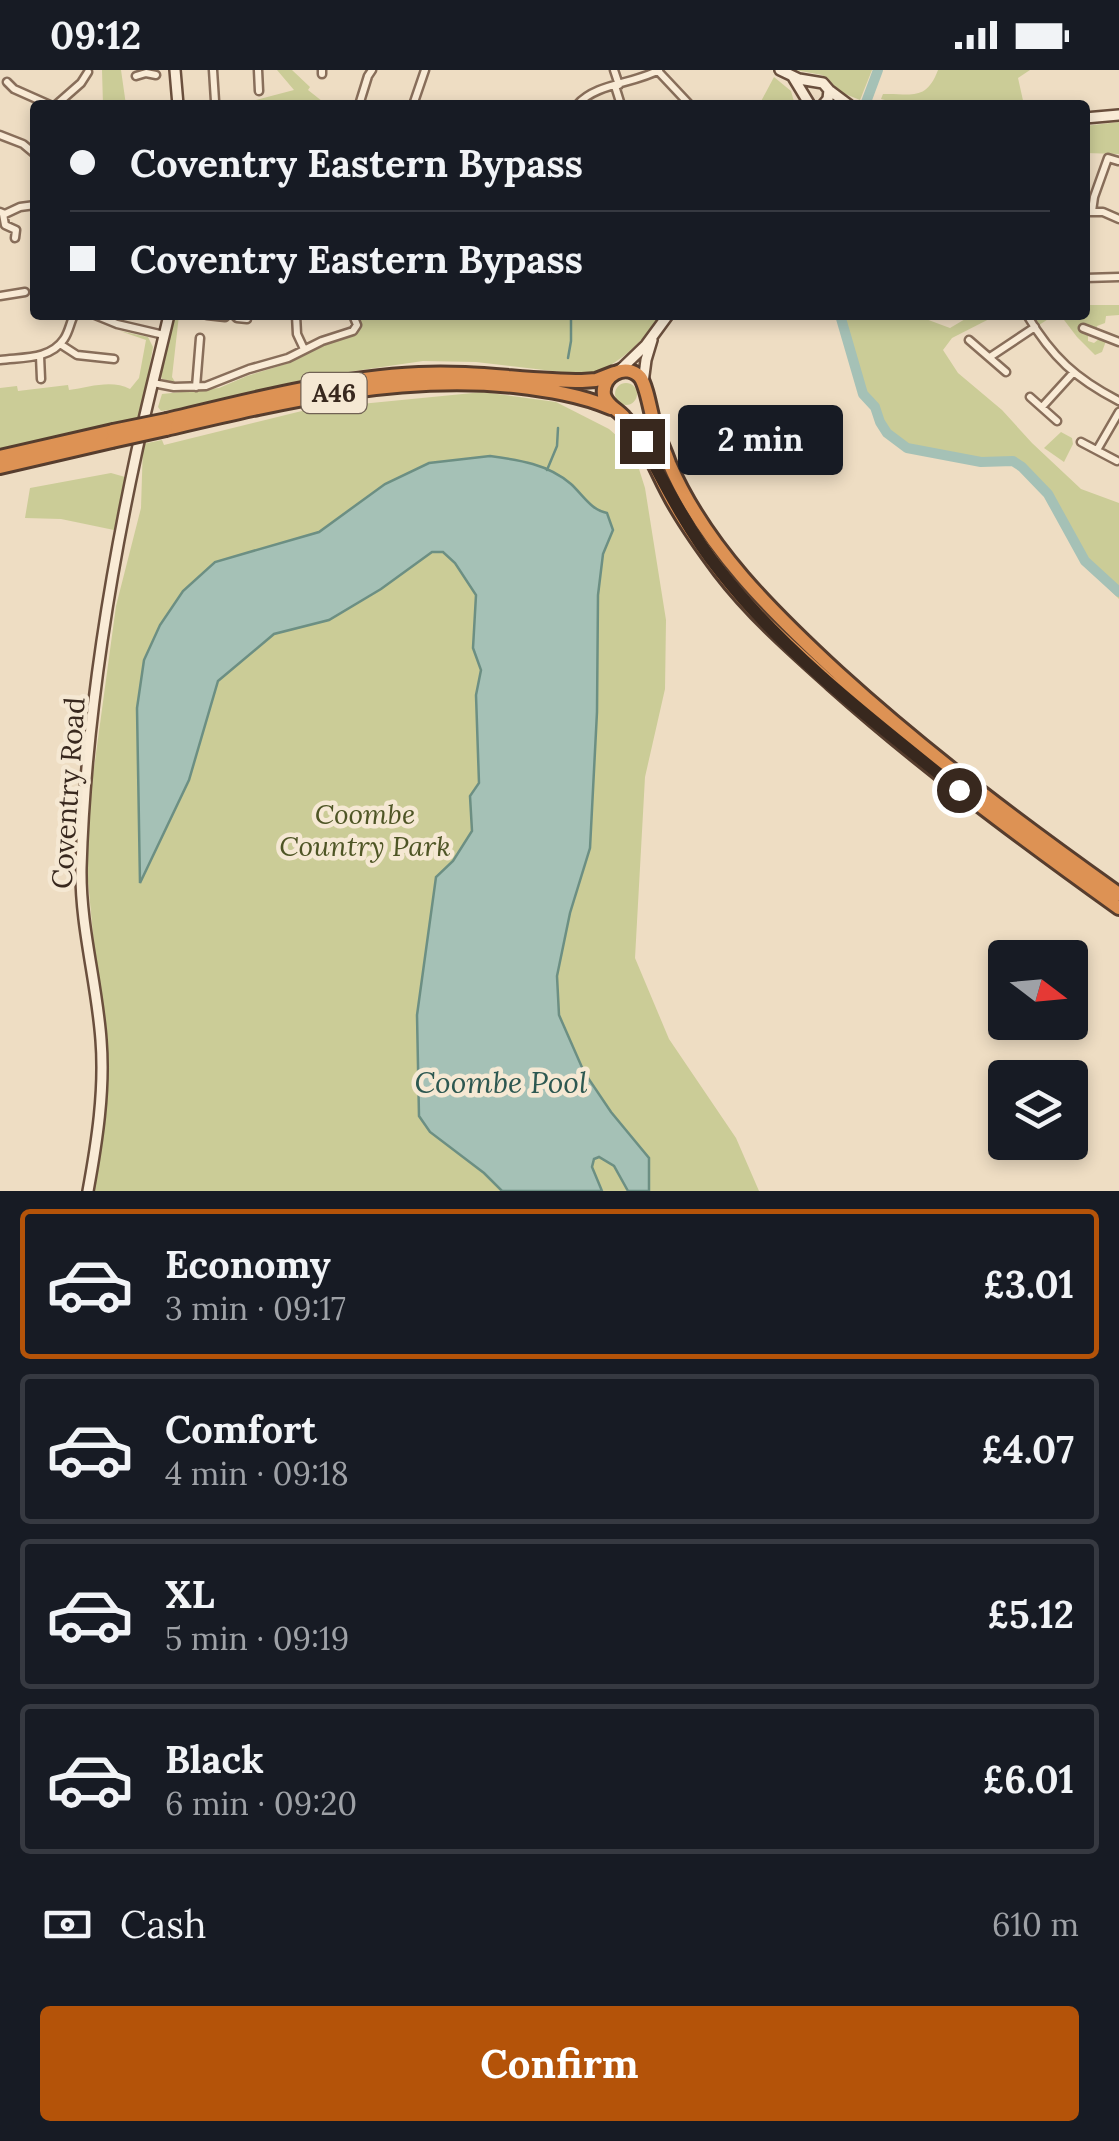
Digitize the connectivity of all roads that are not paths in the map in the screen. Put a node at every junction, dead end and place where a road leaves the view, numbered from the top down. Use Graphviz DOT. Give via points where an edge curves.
graph roads {
  1 [pos="175,70"];
  2 [pos="213,70"];
  3 [pos="258,70"];
  4 [pos="372,70"];
  5 [pos="425,70"];
  6 [pos="614,70"];
  7 [pos="780,70"];
  8 [pos="658,71"];
  9 [pos="88,72"];
  10 [pos="149,73"];
  11 [pos="136,76"];
  12 [pos="793,77"];
  13 [pos="7,82"];
  14 [pos="812,82"];
  15 [pos="617,85"];
  16 [pos="828,90"];
  17 [pos="259,91"];
  18 [pos="38,100"];
  19 [pos="62,100"];
  20 [pos="178,100"];
  21 [pos="216,100"];
  22 [pos="357,100"];
  23 [pos="415,100"];
  24 [pos="582,100"];
  25 [pos="621,100"];
  26 [pos="689,100"];
  27 [pos="805,100"];
  28 [pos="806,100"];
  29 [pos="828,100"];
  30 [pos="840,100"];
  31 [pos="1119,116"];
  32 [pos="1090,118"];
  33 [pos="0,134"];
  34 [pos="30,149"];
  35 [pos="1118,161"];
  36 [pos="30,205"];
  37 [pos="1090,208"];
  38 [pos="1090,211"];
  39 [pos="1,213"];
  40 [pos="1119,219"];
  41 [pos="15,238"];
  42 [pos="1119,277"];
  43 [pos="1090,278"];
  44 [pos="22,295"];
  45 [pos="0,296"];
  46 [pos="72,320"];
  47 [pos="107,320"];
  48 [pos="167,320"];
  49 [pos="296,320"];
  50 [pos="355,320"];
  51 [pos="664,320"];
  52 [pos="1030,320"];
  53 [pos="1035,328"];
  54 [pos="1082,328"];
  55 [pos="655,333"];
  56 [pos="164,335"];
  57 [pos="200,338"];
  58 [pos="969,340"];
  59 [pos="1119,342"];
  60 [pos="60,344"];
  61 [pos="304,349"];
  62 [pos="40,356"];
  63 [pos="112,356"];
  64 [pos="990,357"];
  65 [pos="0,360"];
  66 [pos="617,372"];
  67 [pos="1006,372"];
  68 [pos="1073,373"];
  69 [pos="41,380"];
  70 [pos="153,383"];
  71 [pos="196,387"];
  72 [pos="644,388"];
  73 [pos="1030,396"];
  74 [pos="1119,401"];
  75 [pos="1042,407"];
  76 [pos="616,410"];
  77 [pos="1119,412"];
  78 [pos="1057,421"];
  79 [pos="167,424"];
  80 [pos="113,436"];
  81 [pos="1081,442"];
  82 [pos="1097,450"];
  83 [pos="0,457"];
  84 [pos="1117,461"];
  85 [pos="0,466"];
  86 [pos="1119,894"];
  87 [pos="1119,908"];
  88 [pos="88,1191"];
  1 -- 20 [label="main road"];
  2 -- 21 [label="street"];
  3 -- 17 [label="street"];
  4 -- 22 [label="street"];
  5 -- 23 [label="street"];
  6 -- 15 [label="street"];
  7 -- 12 [label="main road"];
  8 -- 15 [label="street"];
  8 -- 26 [label="street"];
  9 -- 19 [label="street" via="84,86"];
  10 -- 11 [label="street"];
  12 -- 14 [label="main road"];
  12 -- 27 [label="main road"];
  13 -- 18 [label="street" via="12,92"];
  14 -- 16 [label="main road"];
  14 -- 28 [label="main road"];
  15 -- 24 [label="street"];
  15 -- 25 [label="street"];
  16 -- 29 [label="main road"];
  16 -- 30 [label="main road"];
  31 -- 32 [label="main road"];
  33 -- 34 [label="street"];
  35 -- 37 [label="street" via="1109,155"];
  36 -- 39 [label="street"];
  38 -- 40 [label="street"];
  39 -- 41 [label="street"];
  42 -- 43 [label="street"];
  44 -- 45 [label="street"];
  46 -- 60 [label="street"];
  47 -- 56 [label="street"];
  48 -- 56 [label="main road, Coventry Road"];
  49 -- 61 [label="street"];
  50 -- 61 [label="street" via="353,331"];
  51 -- 55 [label="main road"];
  52 -- 53 [label="street"];
  53 -- 64 [label="street"];
  53 -- 68 [label="street"];
  54 -- 59 [label="street"];
  55 -- 66 [label="main road"];
  55 -- 72 [label="main road"];
  56 -- 70 [label="main road, Coventry Road"];
  57 -- 71 [label="street"];
  58 -- 64 [label="street"];
  60 -- 62 [label="street"];
  60 -- 63 [label="street" via="73,354"];
  61 -- 71 [label="street"];
  62 -- 65 [label="street"];
  62 -- 69 [label="street"];
  64 -- 67 [label="street"];
  66 -- 72 [label="highway" via="633,372"];
  66 -- 76 [label="highway" via="604,390"];
  66 -- 79 [label="highway, A46" via="596,380 462,373 374,378"];
  68 -- 74 [label="street"];
  68 -- 75 [label="street"];
  70 -- 71 [label="street"];
  70 -- 88 [label="main road, Coventry Road" via="98,667 82,865 102,1068"];
  72 -- 76 [label="highway" via="637,408"];
  72 -- 86 [label="highway" via="688,500 770,608 917,742"];
  73 -- 75 [label="street"];
  75 -- 78 [label="street"];
  76 -- 79 [label="highway, A46" via="526,387 432,382"];
  76 -- 87 [label="highway" via="642,441 704,550 760,617 910,751"];
  77 -- 82 [label="street"];
  79 -- 80 [label="highway, A46, bridge"];
  80 -- 83 [label="highway, A46"];
  80 -- 85 [label="highway, A46"];
  81 -- 82 [label="street"];
  82 -- 84 [label="street"];
}
